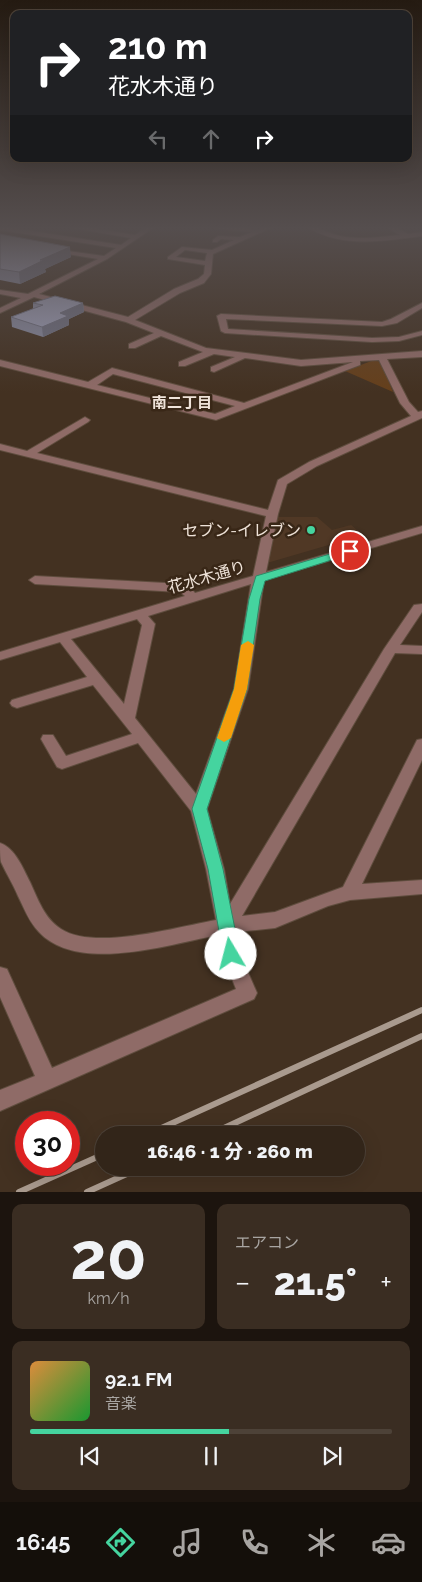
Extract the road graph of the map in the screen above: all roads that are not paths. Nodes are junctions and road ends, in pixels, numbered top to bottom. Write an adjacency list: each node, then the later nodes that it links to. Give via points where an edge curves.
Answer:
1 (60, 282): 4 (street)
2 (199, 282): 9 (street, via 177,291)
3 (0, 292): 4 (street)
4 (33, 296): 6 (street); 9 (street)
5 (422, 305): 8 (street, via 382,324)
6 (0, 311)
7 (210, 312): 8 (street)
8 (221, 316): 11 (street, via 225,331 372,340 399,339)
9 (129, 320): 10 (street)
10 (163, 332): 12 (street); 13 (street, via 192,346)
11 (422, 333)
12 (132, 346)
13 (213, 351): 15 (street); 20 (street)
14 (422, 354): 16 (street)
15 (245, 356): 19 (street); 21 (street)
16 (382, 357): 17 (street); 25 (street, via 405,403)
17 (369, 359): 19 (street); 24 (street)
18 (0, 363): 23 (street)
19 (301, 363): 22 (street)
20 (182, 364)
21 (214, 369)
22 (279, 371)
23 (89, 386): 24 (street, via 216,417); 24 (street, via 112,371 172,384 182,390)
24 (244, 406)
25 (420, 415): 29 (street, via 290,476 282,482)
26 (85, 420): 28 (street)
27 (0, 447): 28 (street)
28 (29, 454): 29 (street)
29 (272, 514): 31 (street)
30 (422, 529): 31 (street, 花水木通り)
31 (260, 578): 33 (street, 花水木通り); 46 (street, via 241,689)
32 (35, 580): 33 (street, via 184,588)
33 (193, 598): 35 (street, 花水木通り)
34 (422, 608): 37 (street, via 418,608)
35 (139, 614): 36 (street, 花水木通り); 42 (street, via 148,624)
36 (64, 637): 39 (street, 花水木通り); 40 (street)
37 (391, 649): 38 (street); 50 (street)
38 (422, 650)
39 (0, 656)
40 (97, 678): 41 (street); 42 (street)
41 (17, 703)
42 (128, 718): 43 (street)
43 (142, 736): 44 (street, via 62,763); 46 (street)
44 (48, 739)
45 (422, 744): 49 (street)
46 (199, 809): 50 (street)
47 (2, 855): 50 (street, via 21,878 45,928 57,937 86,945 127,945)
48 (422, 887): 49 (street)
49 (348, 893): 50 (street, via 272,920)
50 (227, 926): 52 (street, via 231,954 247,993)
51 (0, 974): 52 (street)
52 (47, 1080): 53 (street)
53 (0, 1101)

